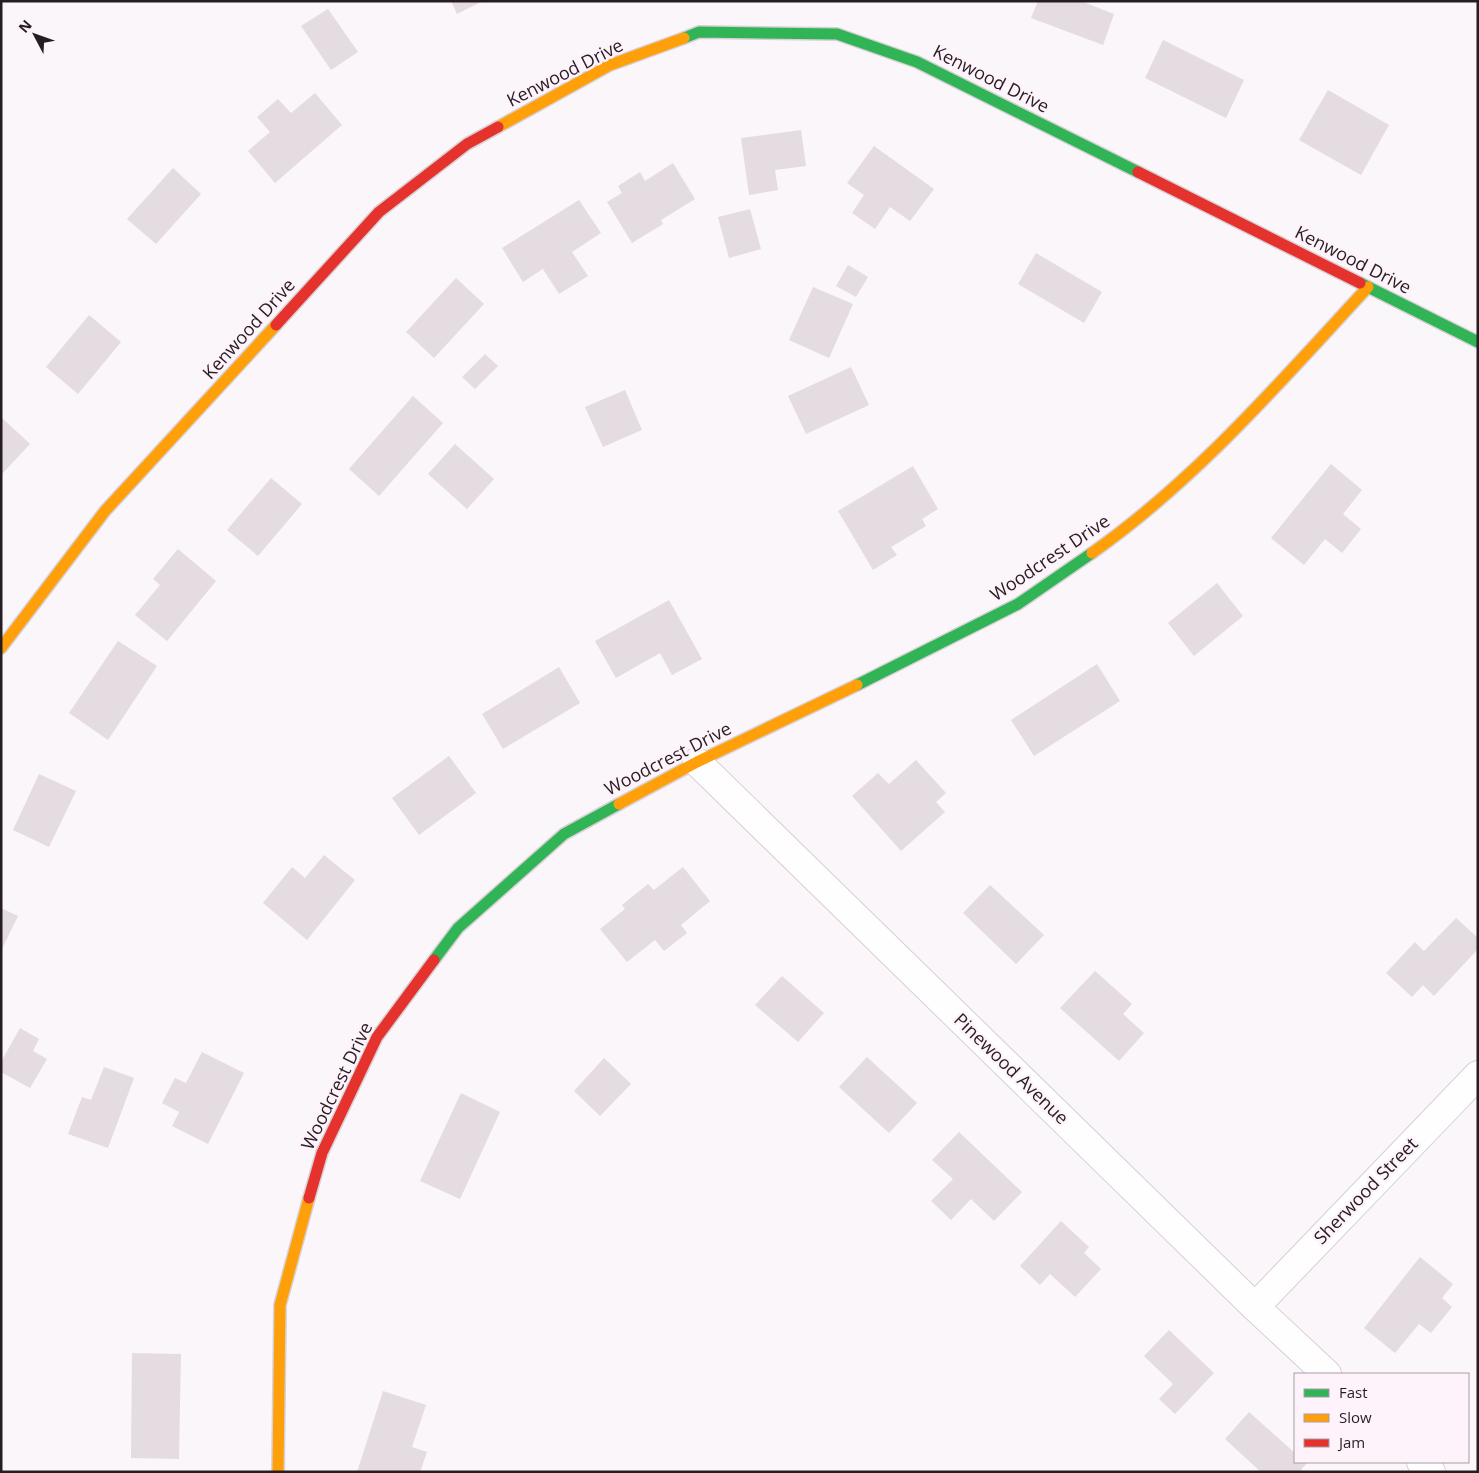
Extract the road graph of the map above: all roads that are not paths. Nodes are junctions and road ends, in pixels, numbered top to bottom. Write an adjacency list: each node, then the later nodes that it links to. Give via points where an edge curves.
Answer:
1 (1368, 287): 2 (street, Kenwood Drive); 3 (street, Kenwood Drive, via 917,62 836,34 699,32 610,65 467,144 378,212 106,511); 4 (street, Woodcrest Drive, via 1219,447 1133,524 1018,604)
2 (1478, 342)
3 (1, 648)
4 (697, 762): 6 (street, Pinewood Avenue); 9 (street, Woodcrest Drive, via 564,834 458,928 377,1037 322,1153 280,1305)
5 (1478, 1075): 6 (street, Sherwood Street)
6 (1255, 1307): 7 (street, Pinewood Avenue)
7 (1326, 1373)
8 (1421, 1463): 10 (street)
9 (278, 1472)
10 (1431, 1472)

